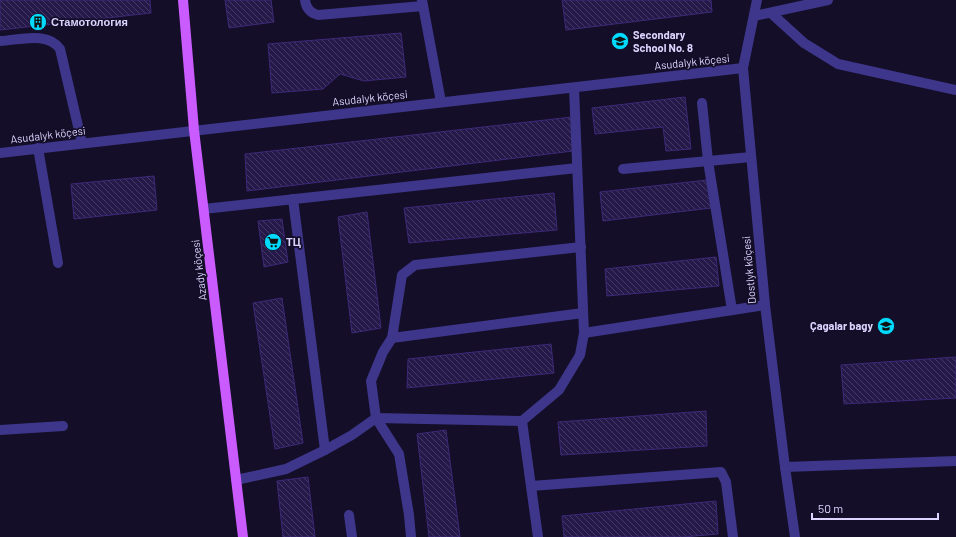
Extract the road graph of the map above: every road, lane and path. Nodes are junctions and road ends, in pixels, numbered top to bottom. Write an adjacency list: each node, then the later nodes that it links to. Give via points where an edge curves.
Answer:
1 (183, 0): 14 (main road, Azady köçesi)
2 (305, 0): 5 (street, via 311,13 318,15)
3 (757, 0): 7 (street, Dostlyk köçesi)
4 (828, 0): 6 (street)
5 (423, 3): 12 (street)
6 (771, 12): 7 (street); 11 (street, via 804,43 838,64)
7 (754, 16): 9 (street, Dostlyk köçesi)
8 (0, 41): 15 (street, via 44,38 56,43 60,49)
9 (743, 68): 10 (street, Asudalyk köçesi); 18 (street, Dostlyk köçesi)
10 (574, 88): 12 (street, Asudalyk köçesi); 20 (street)
11 (956, 90)
12 (441, 102): 14 (street, Asudalyk köçesi)
13 (702, 102): 19 (street)
14 (194, 130): 15 (street, Asudalyk köçesi); 23 (main road, Azady köçesi)
15 (82, 143): 16 (street, Asudalyk köçesi)
16 (38, 148): 17 (street, Asudalyk köçesi); 25 (street)
17 (0, 153)
18 (751, 156): 19 (street); 26 (street, Dostlyk köçesi)
19 (708, 161): 21 (street); 27 (street)
20 (577, 168): 22 (street); 24 (street)
21 (623, 169)
22 (293, 199): 23 (street); 35 (street)
23 (204, 209): 38 (main road, Azady köçesi)
24 (581, 247): 28 (street); 30 (street, via 415,265 402,274)
25 (58, 264)
26 (765, 305): 27 (street); 37 (street, Dostlyk köçesi)
27 (732, 310): 29 (street)
28 (583, 313): 29 (street); 30 (street)
29 (584, 333): 32 (street, via 580,354 559,390)
30 (392, 338): 31 (street, via 383,352 372,381)
31 (376, 418): 32 (street); 35 (street); 43 (street, via 399,454)
32 (522, 421): 39 (street)
33 (63, 426): 34 (street)
34 (0, 430)
35 (325, 450): 38 (street, via 286,469)
36 (956, 461): 37 (street)
37 (784, 467): 46 (street, Dostlyk köçesi)
38 (236, 480): 41 (main road, Azady köçesi)
39 (531, 486): 44 (street); 45 (street, via 720,472 726,482)
40 (349, 515): 42 (street)
41 (243, 537)
42 (352, 537)
43 (411, 537)
44 (538, 537)
45 (732, 537)
46 (796, 537)

